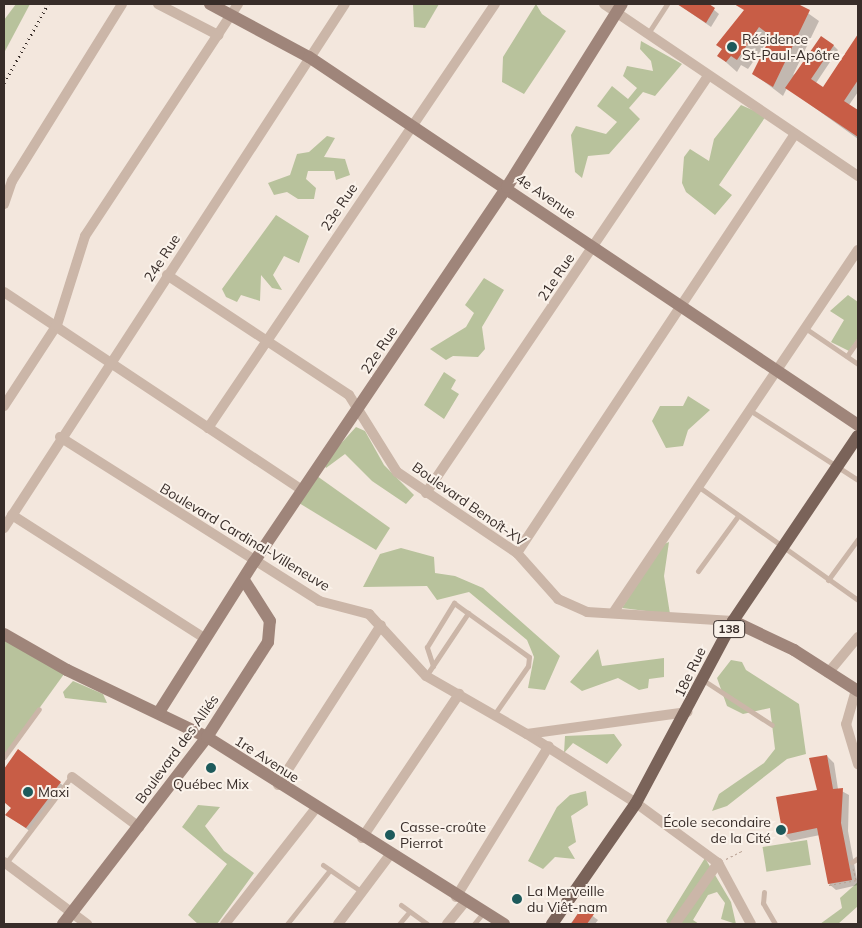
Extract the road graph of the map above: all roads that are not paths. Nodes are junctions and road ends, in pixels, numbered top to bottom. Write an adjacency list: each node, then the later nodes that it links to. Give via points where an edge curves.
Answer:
1 (122, 4): 18 (street, via 12,181)
2 (158, 4): 10 (street)
3 (210, 4): 9 (street, 4e Avenue)
4 (345, 4): 12 (street, 24e Rue)
5 (495, 4): 14 (street, 23e Rue)
6 (604, 4): 8 (street)
7 (667, 4): 11 (lane)
8 (620, 8): 11 (street); 17 (street, 22e Rue)
9 (234, 9): 10 (street); 12 (street, 4e Avenue)
10 (218, 35): 24 (street, via 85,236)
11 (647, 35): 13 (street)
12 (310, 57): 14 (street, 4e Avenue); 21 (street, 24e Rue)
13 (708, 76): 15 (street); 19 (street, 21e Rue)
14 (410, 126): 17 (street, 4e Avenue); 27 (street, 23e Rue)
15 (795, 134): 16 (street); 23 (street)
16 (858, 176)
17 (507, 187): 19 (street, 4e Avenue); 33 (street, 22e Rue)
18 (4, 204)
19 (594, 245): 23 (street, 4e Avenue); 43 (street, 21e Rue)
20 (858, 250): 25 (street)
21 (167, 275): 27 (street, Boulevard Benoît-XV); 29 (street, 24e Rue)
22 (4, 292): 24 (street)
23 (681, 304): 31 (street, 4e Avenue); 49 (street)
24 (57, 325): 29 (street); 32 (street)
25 (805, 328): 28 (lane); 31 (street)
26 (858, 340): 28 (lane)
27 (266, 341): 33 (street, Boulevard Benoît-XV, via 349,395); 36 (street, 23e Rue)
28 (847, 356): 30 (lane)
29 (111, 360): 36 (street); 38 (street, 24e Rue)
30 (858, 364)
31 (778, 370): 34 (street); 35 (street, 4e Avenue)
32 (4, 406)
33 (358, 410): 42 (street, 22e Rue); 43 (street, Boulevard Benoît-XV, via 398,472)
34 (751, 411): 39 (lane); 41 (street)
35 (858, 425)
36 (208, 428): 42 (street)
37 (858, 436): 39 (main road, 18e Rue / 138)
38 (60, 437): 44 (street, 24e Rue); 50 (street, Boulevard Cardinal-Villeneuve)
39 (839, 466): 40 (lane); 48 (main road, 18e Rue / 138)
40 (858, 480)
41 (699, 487): 45 (lane); 56 (street)
42 (303, 491): 50 (street, 22e Rue)
43 (426, 493): 49 (street, Boulevard Benoît-XV)
44 (12, 515): 46 (street, 24e Rue); 61 (street)
45 (738, 516): 48 (lane); 51 (lane)
46 (4, 528)
47 (858, 539): 53 (lane)
48 (782, 548): 53 (lane); 57 (main road, 18e Rue / 138)
49 (516, 554): 56 (street, Boulevard Benoît-XV, via 558,599 587,612)
50 (254, 562): 52 (street, 22e Rue); 58 (street, Boulevard Cardinal-Villeneuve, via 319,601 369,614)
51 (698, 571)
52 (244, 580): 61 (street, 22e Rue); 74 (street, Boulevard des Alliés, via 270,621 268,642)
53 (828, 580): 54 (lane)
54 (858, 600)
55 (468, 613): 62 (lane); 62 (lane, via 454,604 427,647); 71 (lane, via 529,657 528,666)
56 (613, 613): 57 (street, Boulevard Benoît-XV)
57 (733, 621): 63 (street, Boulevard Benoît-XV, via 794,650); 65 (main road, 18e Rue / 138)
58 (381, 625): 64 (street, Boulevard Cardinal-Villeneuve); 79 (street)
59 (4, 634): 69 (street, 1re Avenue, via 67,670)
60 (858, 637): 63 (street)
61 (204, 638): 69 (street, 22e Rue)
62 (433, 666): 64 (lane)
63 (828, 673): 66 (street, Boulevard Benoît-XV)
64 (426, 676): 67 (street, Boulevard Cardinal-Villeneuve)
65 (703, 680): 70 (main road, 18e Rue / 138); 72 (lane)
66 (857, 690): 77 (street, via 846,724)
67 (459, 694): 71 (street, Boulevard Cardinal-Villeneuve); 83 (street)
68 (39, 709): 76 (lane)
69 (159, 712): 74 (street, 1re Avenue)
70 (687, 712): 73 (street); 80 (main road, 18e Rue / 138)
71 (494, 715): 73 (street, Boulevard Cardinal-Villeneuve)
72 (772, 725)
73 (527, 734): 75 (street, Boulevard Cardinal-Villeneuve)
74 (207, 737): 79 (street, 1re Avenue); 82 (street, Boulevard des Alliés)
75 (549, 746): 80 (street, Boulevard Cardinal-Villeneuve); 93 (street)
76 (4, 757)
77 (858, 764)
78 (72, 776): 82 (street); 87 (lane)
79 (278, 785): 81 (street, 1re Avenue)
80 (636, 803): 88 (street); 108 (main road, 18e Rue / 138)
81 (316, 808): 83 (street, 1re Avenue); 100 (street)
82 (139, 828): 95 (street, Boulevard des Alliés)
83 (362, 838): 84 (street, 1re Avenue)
84 (390, 856): 91 (street); 93 (street, 1re Avenue)
85 (858, 858): 86 (lane)
86 (852, 862)
87 (5, 863): 95 (street)
88 (718, 863): 109 (street); 110 (street)
89 (324, 865): 90 (lane)
90 (330, 870): 91 (lane); 101 (lane)
91 (362, 892): 102 (street)
92 (764, 892): 111 (lane, via 763,903)
93 (460, 900): 97 (street, 1re Avenue); 105 (street)
94 (400, 905): 96 (lane)
95 (72, 912): 98 (street, Boulevard des Alliés); 99 (street)
96 (409, 912): 103 (lane); 104 (lane)
97 (483, 913): 106 (lane); 107 (street, 1re Avenue)
98 (63, 924)
99 (87, 924)
100 (225, 924)
101 (287, 924)
102 (338, 924)
103 (399, 924)
104 (427, 924)
105 (448, 924)
106 (474, 924)
107 (504, 924)
108 (552, 924)
109 (675, 924)
110 (751, 924)
111 (775, 924)

